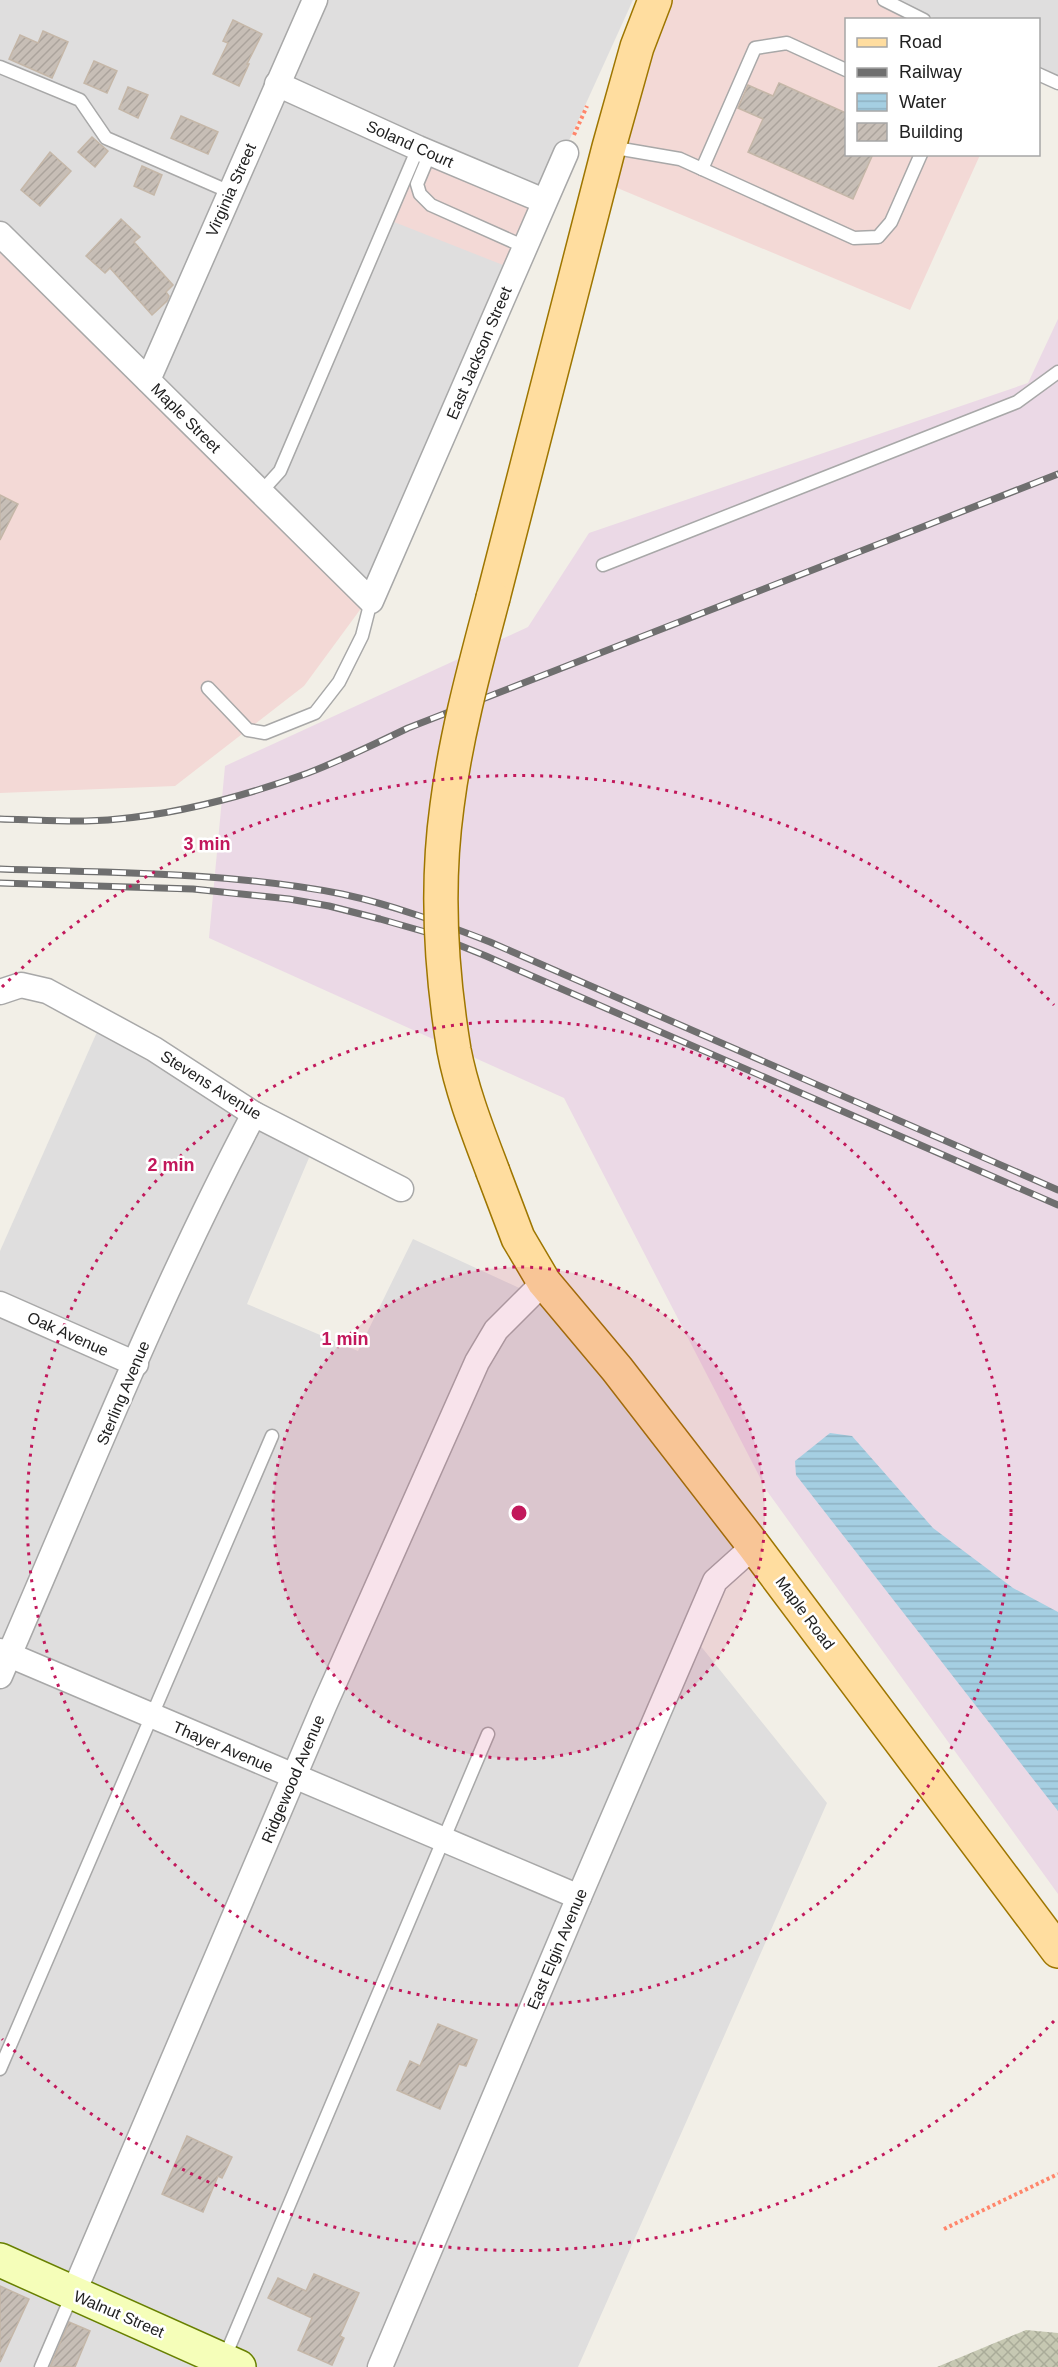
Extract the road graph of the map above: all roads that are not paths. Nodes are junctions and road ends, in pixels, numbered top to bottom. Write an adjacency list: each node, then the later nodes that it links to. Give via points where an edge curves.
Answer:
1 (315, 0): 9 (street, Virginia Street)
2 (654, 0): 10 (main road)
3 (884, 0): 4 (lane)
4 (920, 18)
5 (0, 67): 15 (lane, via 80,100 106,138)
6 (845, 70): 14 (lane, via 787,44 755,48)
7 (1040, 75): 8 (lane)
8 (1058, 83)
9 (277, 84): 11 (street, Soland Court); 15 (street, Virginia Street)
10 (613, 132): 14 (lane); 28 (main road, Maple Road, bridge, via 462,718 447,807 441,889 445,976 455,1052 474,1123 518,1238)
11 (424, 151): 16 (street, Soland Court); 18 (lane, via 417,184 420,194 431,205); 21 (lane, via 280,471)
12 (566, 153): 16 (street, East Jackson Street)
13 (920, 156): 14 (lane, via 891,222 878,237 854,238)
14 (702, 169)
15 (230, 192): 20 (street, Virginia Street)
16 (544, 201): 18 (street, East Jackson Street)
17 (0, 234): 20 (street, Maple Street)
18 (525, 247): 23 (street, East Jackson Street)
19 (1058, 372): 22 (lane, via 1017,402)
20 (148, 380): 21 (street, Maple Street)
21 (261, 492): 23 (street, Maple Street)
22 (603, 565)
23 (371, 602): 24 (lane, via 362,636 339,682 315,713 265,733 248,730)
24 (208, 688)
25 (10, 989): 26 (street, Stevens Avenue, via 46,991 154,1049)
26 (254, 1113): 27 (street, Stevens Avenue); 30 (street, Sterling Avenue, via 216,1185)
27 (401, 1189)
28 (544, 1282): 32 (main road, Maple Road); 36 (street, Ridgewood Avenue, via 496,1330 477,1362)
29 (0, 1304): 30 (street, Oak Avenue)
30 (136, 1364): 33 (street, Sterling Avenue)
31 (272, 1436): 34 (lane)
32 (754, 1546): 38 (street, East Elgin Avenue, via 716,1581); 39 (main road, Maple Road)
33 (3, 1661): 34 (street, Thayer Avenue)
34 (151, 1716): 36 (street, Thayer Avenue); 40 (lane)
35 (488, 1734): 37 (lane)
36 (294, 1777): 37 (street, Thayer Avenue); 42 (street, Ridgewood Avenue)
37 (443, 1840): 38 (street, Thayer Avenue); 43 (lane)
38 (579, 1897): 45 (street, East Elgin Avenue)
39 (1058, 1951)
40 (0, 2069)
41 (0, 2260): 42 (street, Walnut Street)
42 (72, 2294): 43 (street, Walnut Street); 44 (lane)
43 (231, 2363)
44 (41, 2367)
45 (380, 2367)

